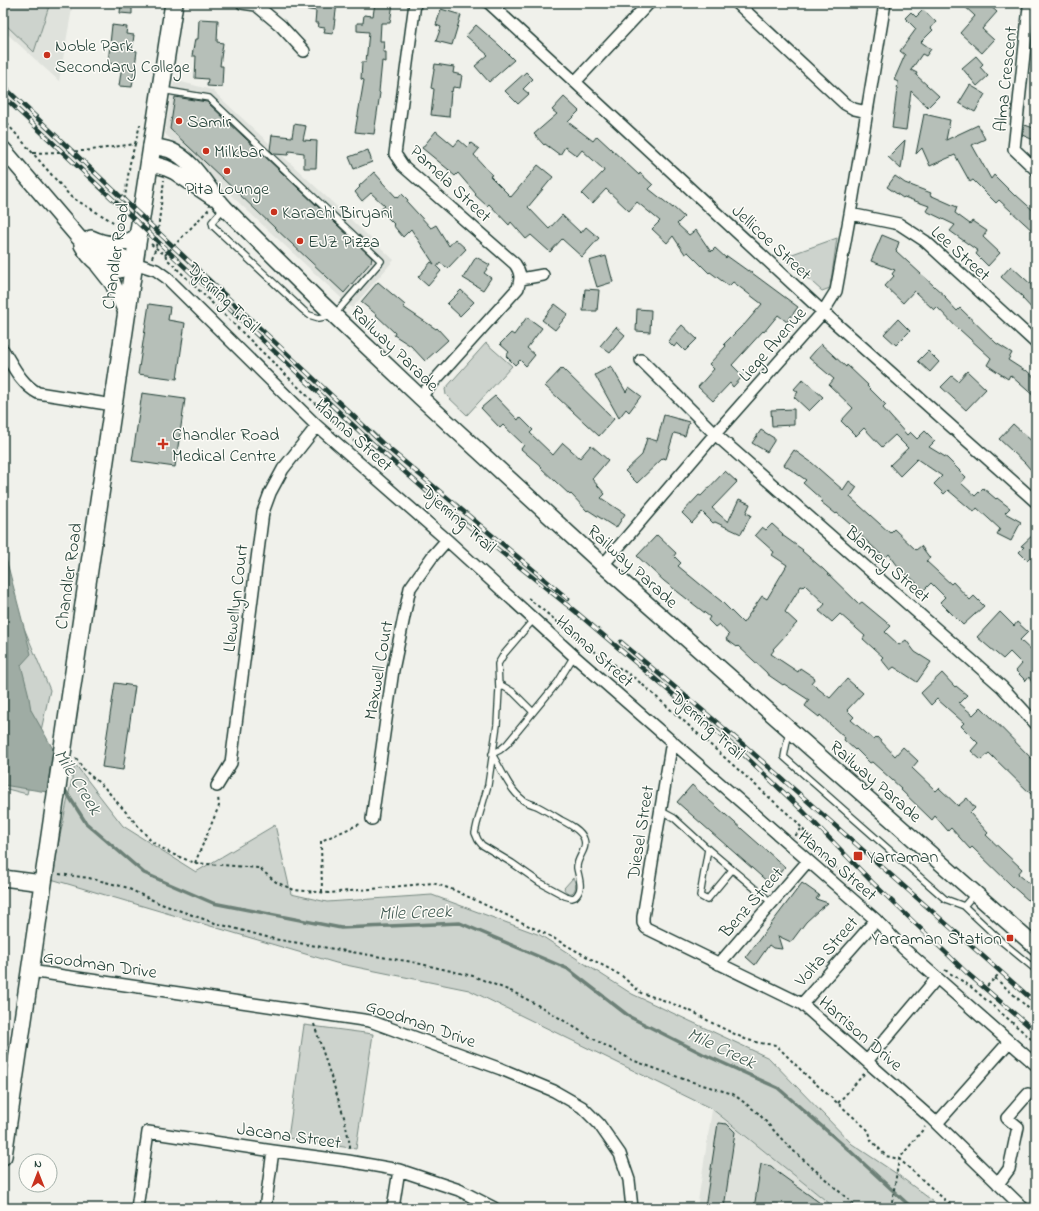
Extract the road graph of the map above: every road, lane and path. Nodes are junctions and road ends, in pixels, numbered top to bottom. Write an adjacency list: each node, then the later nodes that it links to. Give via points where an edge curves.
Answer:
1 (174, 3): 11 (main road, Chandler Road)
2 (242, 3): 9 (street, via 256,5 281,26)
3 (415, 3): 32 (street, Pamela Street, via 395,154 403,166 515,264 520,271)
4 (488, 3): 10 (street, Jellicoe Street)
5 (649, 3): 10 (street)
6 (737, 3): 12 (street, via 844,104)
7 (885, 3): 12 (street, Liege Avenue)
8 (1030, 7): 19 (street, Alma Crescent, via 1014,149)
9 (304, 51)
10 (575, 82): 33 (street, Jellicoe Street)
11 (160, 90): 15 (main road, Chandler Road); 35 (lane, via 209,98 382,261)
12 (867, 112): 22 (street, Liege Avenue)
13 (3, 119): 17 (path, Djerring Trail)
14 (145, 126): 15 (path, via 140,125)
15 (143, 145): 17 (path); 18 (main road, Chandler Road); 21 (main road, Railway Parade, via 168,149 182,158 202,178); 23 (path, via 130,163)
16 (3, 149): 24 (main road)
17 (33, 153): 23 (path, Djerring Trail, via 70,197)
18 (149, 163): 21 (main road, Railway Parade, via 175,172); 25 (main road, Chandler Road)
19 (1036, 170)
20 (164, 180): 26 (path)
21 (221, 204): 27 (path); 35 (main road, Railway Parade); 35 (lane, via 212,222 213,226 309,315 319,318)
22 (850, 214): 33 (street, Liege Avenue, via 836,291); 36 (street, Lee Street, via 900,224 925,241)
23 (121, 227): 25 (path, Djerring Trail)
24 (73, 231): 25 (main road, via 105,244 120,243); 28 (main road); 30 (main road, via 100,251)
25 (138, 236): 26 (path, Djerring Trail); 30 (main road, Chandler Road)
26 (156, 247): 27 (path, Djerring Trail); 29 (path)
27 (165, 255): 43 (path, Djerring Trail)
28 (92, 258): 30 (main road, via 102,267 114,270 121,270); 34 (main road, via 113,284)
29 (152, 258)
30 (134, 263): 34 (main road, Chandler Road); 41 (street, Hanna Street, via 150,267 167,278)
31 (543, 276): 32 (street)
32 (521, 279): 39 (street, via 518,288)
33 (822, 312): 42 (street, Liege Avenue); 44 (street, Jellicoe Street)
34 (127, 314): 40 (main road, Chandler Road)
35 (334, 315): 39 (main road, Railway Parade)
36 (1036, 343)
37 (3, 350): 40 (street, via 30,389 38,393)
38 (641, 360): 42 (street, Blamey Street)
39 (420, 398): 46 (main road, Railway Parade)
40 (113, 405): 56 (main road, Chandler Road)
41 (317, 426): 45 (street, Hanna Street); 57 (street, Llewellyn Court, via 283,470 263,512 231,762)
42 (715, 434): 46 (street, Liege Avenue); 52 (street, Blamey Street, via 1002,687)
43 (366, 453)
44 (1036, 502)
45 (447, 540): 48 (street, Hanna Street); 59 (street, Maxwell Court, via 410,588 393,670)
46 (603, 565): 53 (main road, Railway Parade)
47 (528, 597): 66 (path, Djerring Trail, via 591,649 636,679 676,714 798,822 825,857)
48 (534, 619): 49 (street, Hanna Street); 50 (lane, via 498,662)
49 (574, 656): 51 (lane, via 558,682); 54 (street, Hanna Street)
50 (499, 684): 51 (lane, via 514,692); 55 (lane)
51 (533, 712): 55 (lane, via 507,744)
52 (1036, 724)
53 (789, 730): 68 (main road, Railway Parade); 70 (lane, via 784,757 945,899)
54 (672, 741): 58 (street, Diesel Street); 61 (street, Hanna Street)
55 (492, 754): 55 (lane, via 522,799 563,821 582,835 585,841 577,866 580,886 575,898 546,887 486,848 478,840 475,832 488,785)
56 (69, 758): 62 (path, via 104,787 152,842 172,854); 65 (main road, Chandler Road, via 55,798)
57 (217, 786): 62 (path, via 219,806)
58 (661, 811): 60 (lane, via 674,818); 72 (street, Diesel Street, via 643,917)
59 (372, 819): 67 (path, via 321,841)
60 (708, 849): 63 (lane); 63 (lane, via 700,896 707,900)
61 (808, 861): 69 (street, Benz Street); 71 (street, Hanna Street)
62 (195, 863): 67 (path, via 259,868 276,882 294,890)
63 (732, 870): 69 (lane)
64 (3, 878): 65 (main road)
65 (43, 878): 76 (main road, Chandler Road); 102 (path, via 89,878 125,887 161,904 215,923 274,939 412,962 473,976 513,992 632,1060 733,1094 758,1113 788,1146)
66 (854, 884)
67 (322, 892): 89 (path, via 433,883 454,890 574,949 622,976 641,993 695,1013 745,1040 776,1045)
68 (975, 893): 70 (lane); 73 (main road, Railway Parade)
69 (772, 903): 74 (street, Benz Street)
70 (964, 906): 75 (lane)
71 (876, 920): 77 (street, Hanna Street, via 902,948); 81 (street, Volta Street)
72 (646, 928): 74 (street, Harrison Drive)
73 (1036, 947)
74 (719, 964): 81 (street, Harrison Drive)
75 (1036, 970)
76 (30, 971): 82 (street, Goodman Drive); 92 (main road, Chandler Road)
77 (939, 974): 84 (street, Hanna Street); 85 (path, via 947,970 970,986); 86 (street)
78 (999, 974): 79 (path)
79 (995, 978): 80 (path); 83 (path)
80 (987, 986)
81 (802, 1004): 86 (street, Harrison Drive)
82 (310, 1011): 94 (path, via 344,1117 350,1145); 101 (street, Goodman Drive, via 370,1021 501,1069 554,1091 582,1107 599,1124 620,1154 629,1180)
83 (1036, 1015)
84 (1009, 1042): 87 (street, Hanna Street); 90 (street)
85 (1036, 1043)
86 (869, 1063): 89 (path); 90 (street, Harrison Drive)
87 (1036, 1065)
88 (1028, 1094): 96 (street, via 1007,1118 1018,1127 1009,1168)
89 (838, 1103): 93 (path, via 869,1131 871,1140 886,1156)
90 (934, 1121): 93 (path); 96 (street, Harrison Drive)
91 (273, 1151): 94 (street, Jacana Street); 97 (street, Jacana Street, via 148,1132); 98 (street)
92 (3, 1156)
93 (899, 1158): 103 (path); 104 (path)
94 (348, 1160): 95 (street, Jacana Street)
95 (400, 1170): 99 (street); 100 (street, Jacana Street, via 459,1190)
96 (998, 1184): 105 (street, Harrison Drive)
97 (137, 1208)
98 (265, 1208)
99 (393, 1208)
100 (494, 1208)
101 (632, 1208)
102 (858, 1208)
103 (891, 1208)
104 (954, 1208)
105 (1023, 1208)

